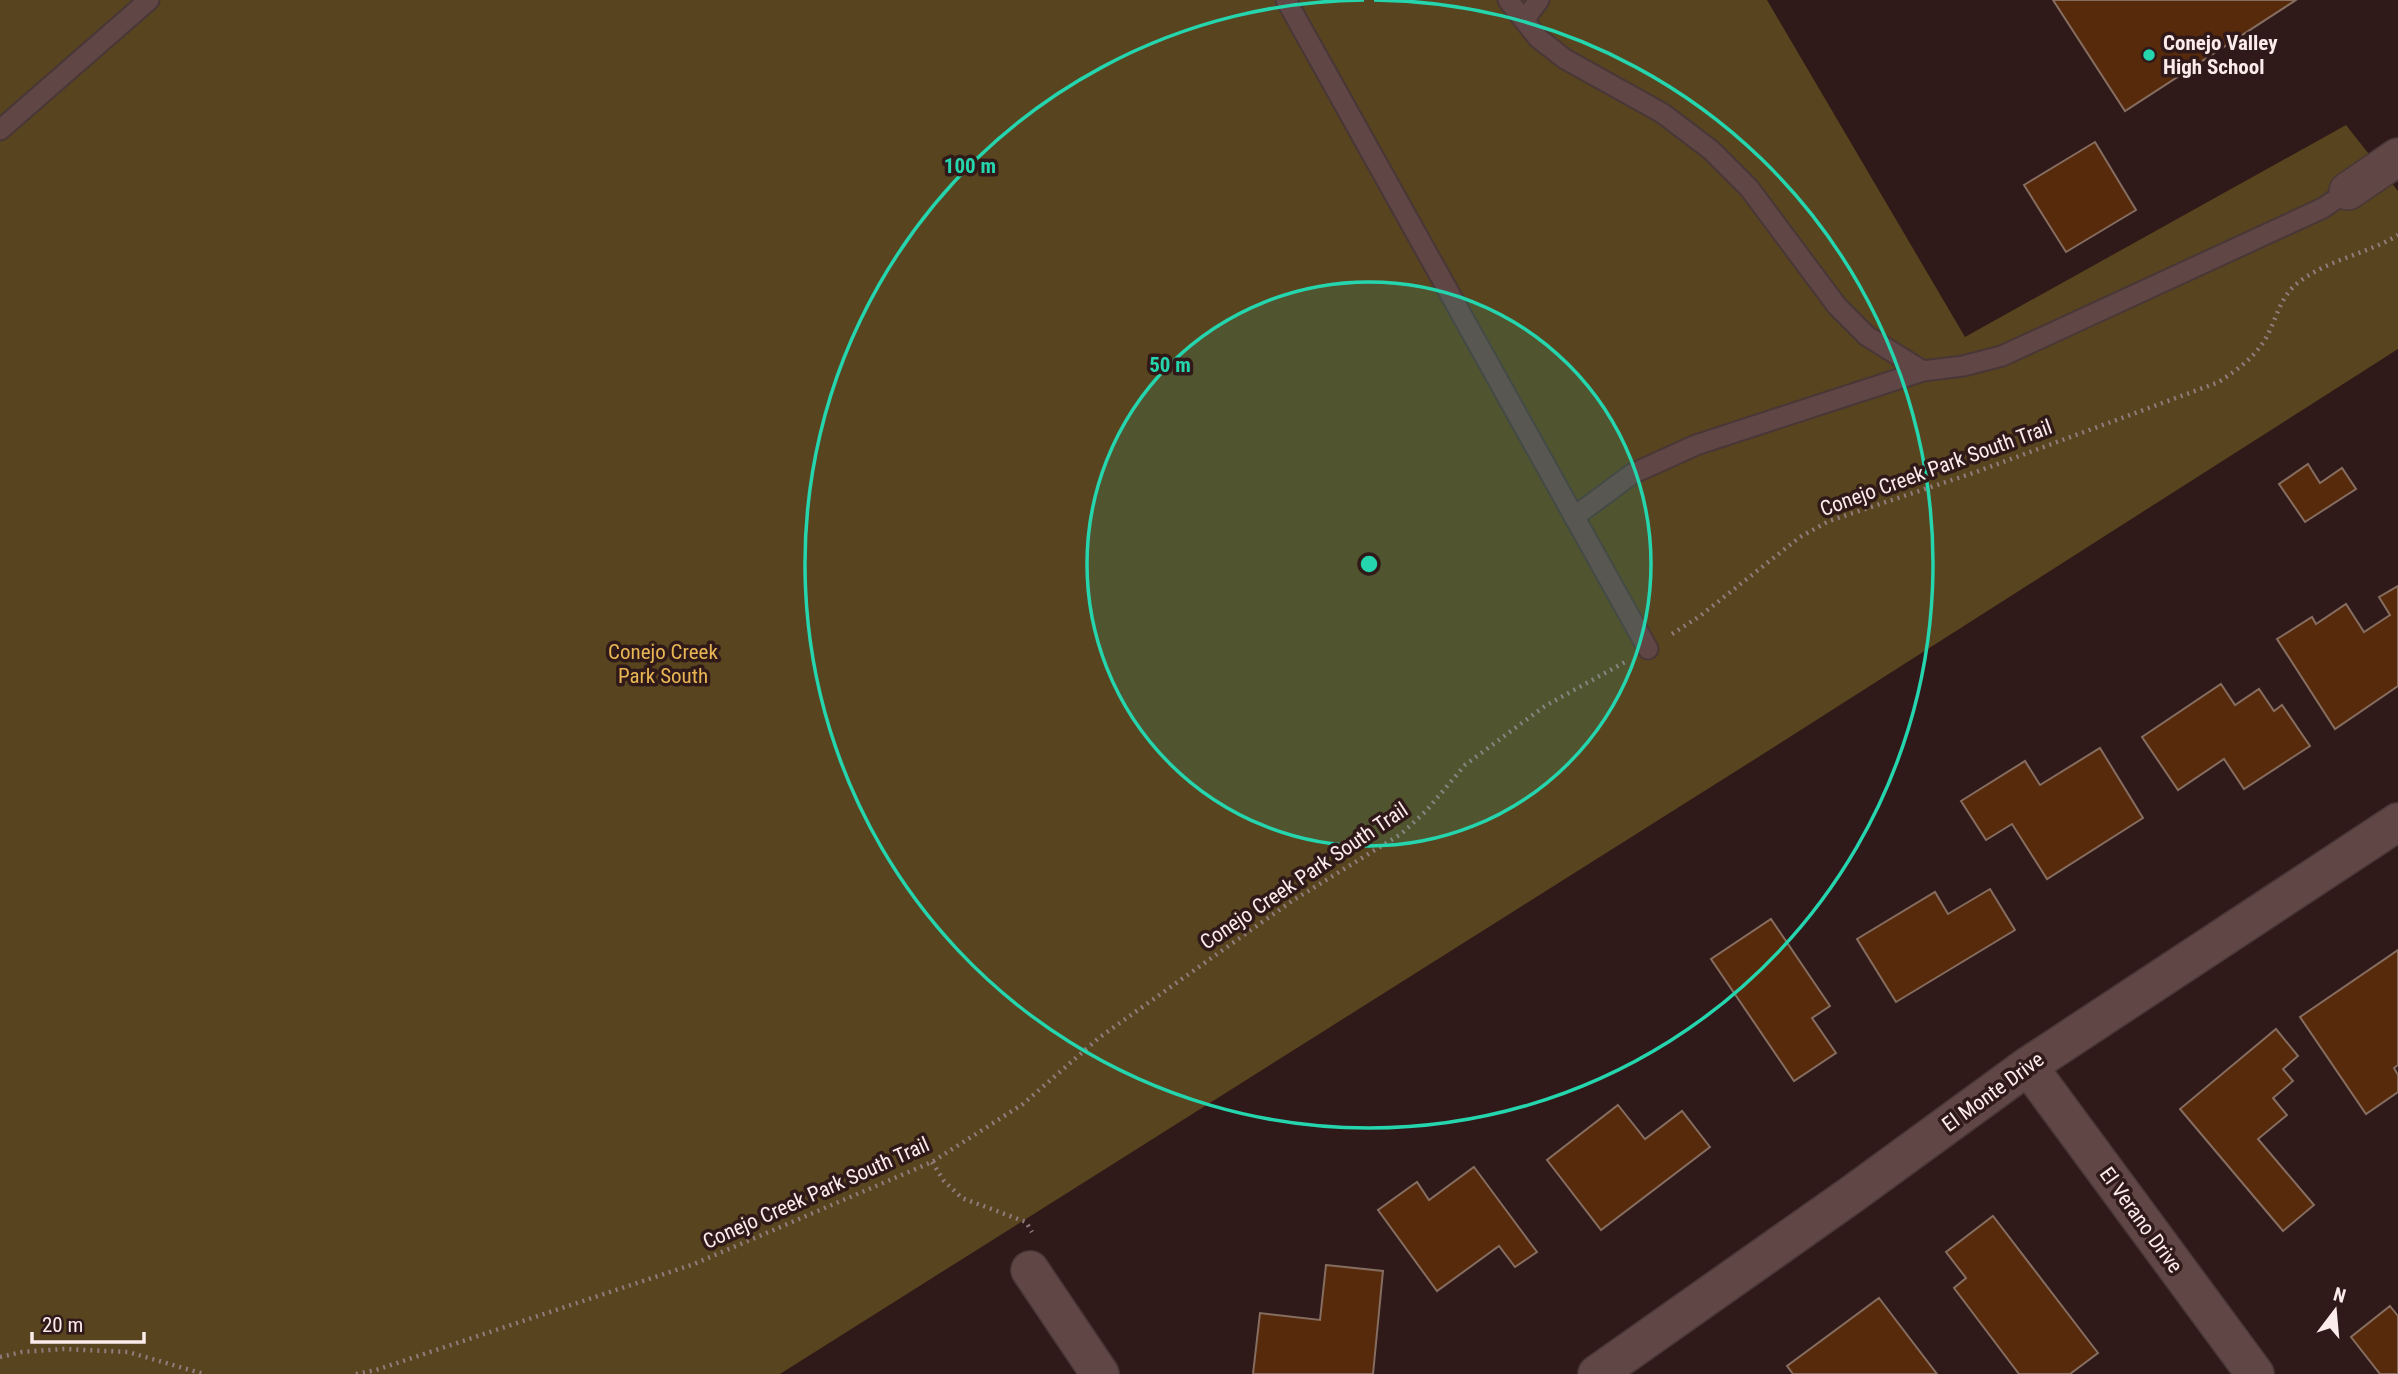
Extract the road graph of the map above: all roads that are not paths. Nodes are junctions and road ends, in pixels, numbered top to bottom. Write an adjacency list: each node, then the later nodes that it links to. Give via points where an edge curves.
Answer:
1 (149, 0): 6 (lane)
2 (1286, 0): 10 (lane)
3 (1508, 0): 5 (lane)
4 (1539, 0): 5 (lane)
5 (1524, 20): 9 (lane, via 1565,60 1662,113 1711,150 1749,188 1837,306 1867,335)
6 (0, 130)
7 (2398, 157): 8 (street)
8 (2348, 191): 9 (lane, via 2323,208 2002,356)
9 (1923, 371): 10 (lane, via 1696,444 1632,474)
10 (1574, 517): 11 (lane)
11 (1648, 649)
12 (2398, 822): 13 (street, El Monte Drive)
13 (2028, 1066): 16 (street, El Monte Drive); 17 (street, El Verano Drive)
14 (1030, 1270): 15 (street)
15 (1100, 1374)
16 (1597, 1374)
17 (2255, 1374)

